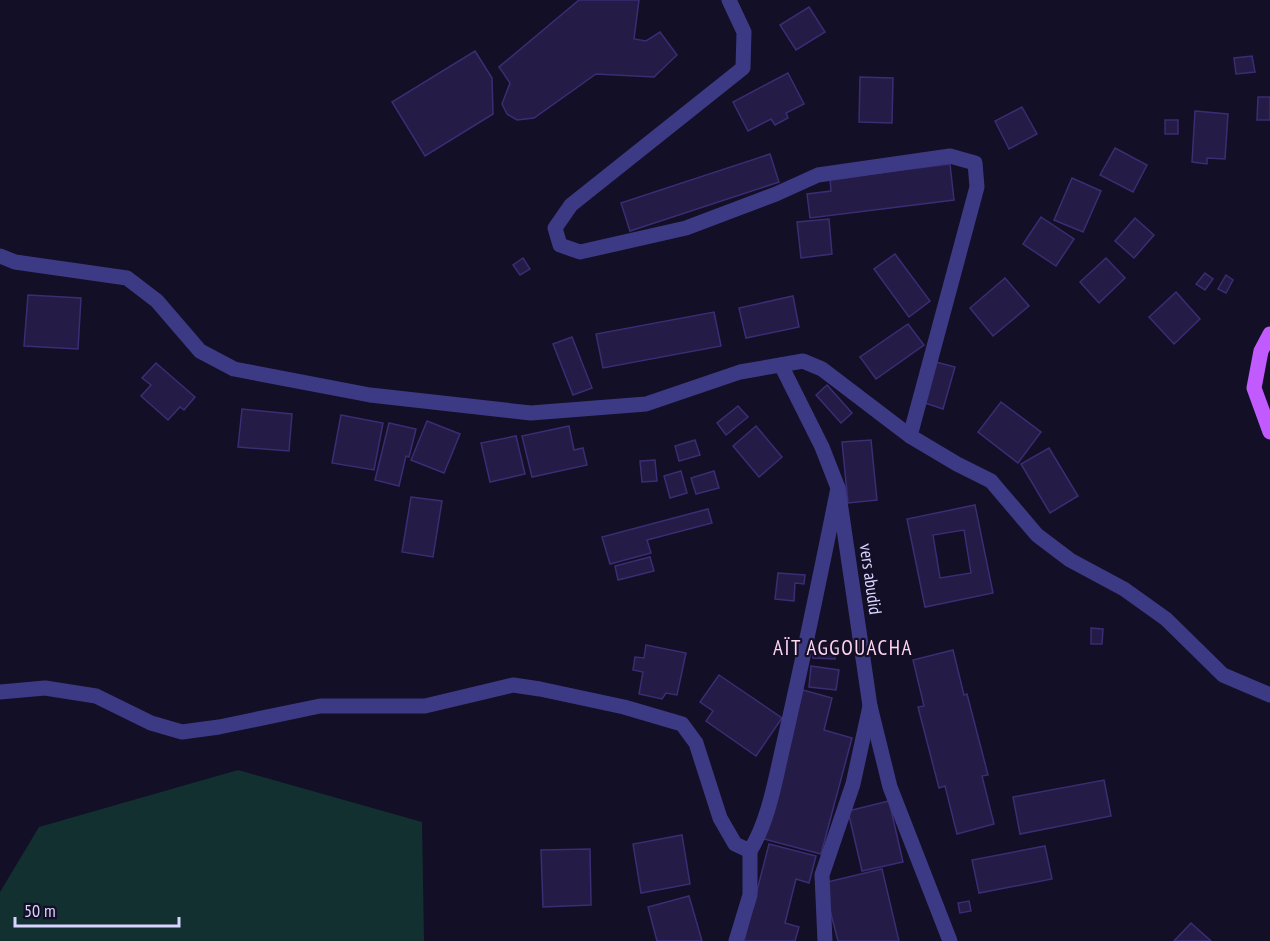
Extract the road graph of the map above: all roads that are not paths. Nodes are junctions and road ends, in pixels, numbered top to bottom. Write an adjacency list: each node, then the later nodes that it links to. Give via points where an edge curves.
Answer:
1 (729, 0): 6 (street, via 744,32 743,68 571,205 555,228 560,245 580,252 686,228 818,175 950,156 975,163 978,187)
2 (0, 256): 4 (street, via 15,262 128,278 157,301 200,351 234,369 370,395 531,413 646,404 740,372)
3 (1270, 334): 5 (main road, via 1261,351 1254,388)
4 (781, 365): 6 (street, via 802,361 822,369); 7 (street, vers abudid)
5 (1270, 432)
6 (910, 436): 9 (street, via 991,481 1037,535 1166,619 1222,675)
7 (838, 488): 10 (street, vers abudid); 11 (street, via 770,800)
8 (0, 692): 11 (street, via 45,688 96,696 151,723 182,732 320,706 424,706 513,685 540,689 682,724 696,743 720,818 735,844)
9 (1270, 695)
10 (870, 706): 13 (street, via 853,784 822,875); 14 (street, vers abudid, via 890,787)
11 (750, 850): 12 (street, via 750,895)
12 (736, 941)
13 (825, 941)
14 (950, 941)

